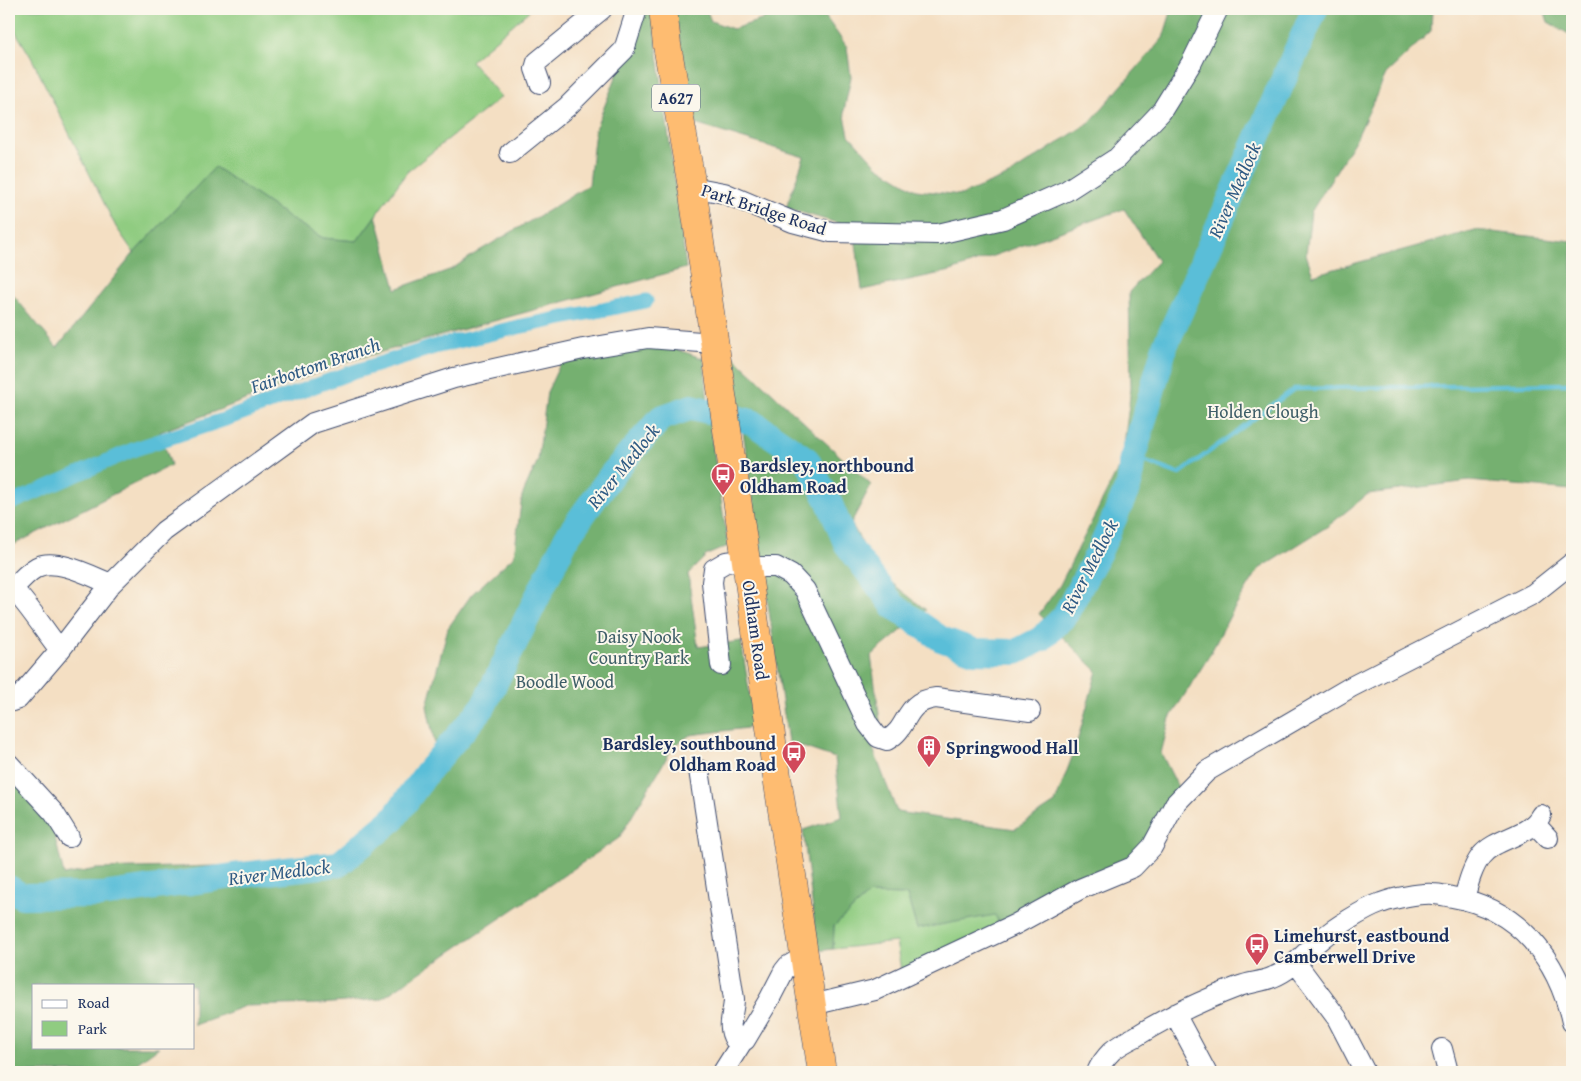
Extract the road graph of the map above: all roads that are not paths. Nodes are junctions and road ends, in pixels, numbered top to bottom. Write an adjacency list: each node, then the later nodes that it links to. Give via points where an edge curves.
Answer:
1 (602, 9): 5 (street, via 537,62 535,69)
2 (637, 9): 6 (street, via 624,50 567,107)
3 (663, 9): 7 (highway, A627)
4 (1218, 9): 7 (street, Park Bridge Road, via 1192,62 1161,112 1117,158 1066,191 1003,218 938,234 831,232 793,222 724,193)
5 (540, 83)
6 (510, 153)
7 (692, 187): 8 (highway, Oldham Road / A627)
8 (714, 341): 9 (highway, Oldham Road / A627); 11 (street, via 648,338 583,349 454,378 313,424 164,531)
9 (746, 563): 14 (street, via 726,562 714,569 712,582); 16 (street, via 776,568 791,575 805,590 868,724 878,737 887,740 894,736 912,709 925,699); 22 (highway, Oldham Road / A627)
10 (1572, 563): 24 (street, via 1533,594 1352,687 1207,772 1175,804 1152,847 1133,867 1080,889 1016,924 875,990)
11 (111, 584): 12 (street, via 56,564 38,567); 13 (street)
12 (11, 591): 13 (street, via 28,604)
13 (60, 650): 15 (street, via 18,699)
14 (721, 665)
15 (9, 702)
16 (1030, 712)
17 (9, 764): 20 (street, via 54,813)
18 (699, 770): 27 (street, via 734,998 730,1024 734,1038)
19 (1541, 826): 21 (street, via 1498,843 1482,855 1472,872)
20 (69, 837)
21 (1464, 899): 23 (street, via 1432,894 1381,903 1320,940); 26 (street, via 1482,904 1514,922 1532,940 1552,966)
22 (804, 957): 24 (highway, Oldham Road / A627); 27 (street, via 784,971)
23 (1296, 963): 25 (street, via 1275,977 1243,985); 33 (street, via 1337,1018)
24 (812, 1005): 30 (highway, Oldham Road / A627)
25 (1175, 1014): 31 (street, via 1113,1050); 32 (street)
26 (1572, 1022)
27 (742, 1042): 29 (street)
28 (1442, 1049): 34 (street)
29 (723, 1072)
30 (822, 1072)
31 (1097, 1072)
32 (1206, 1072)
33 (1365, 1072)
34 (1448, 1072)

